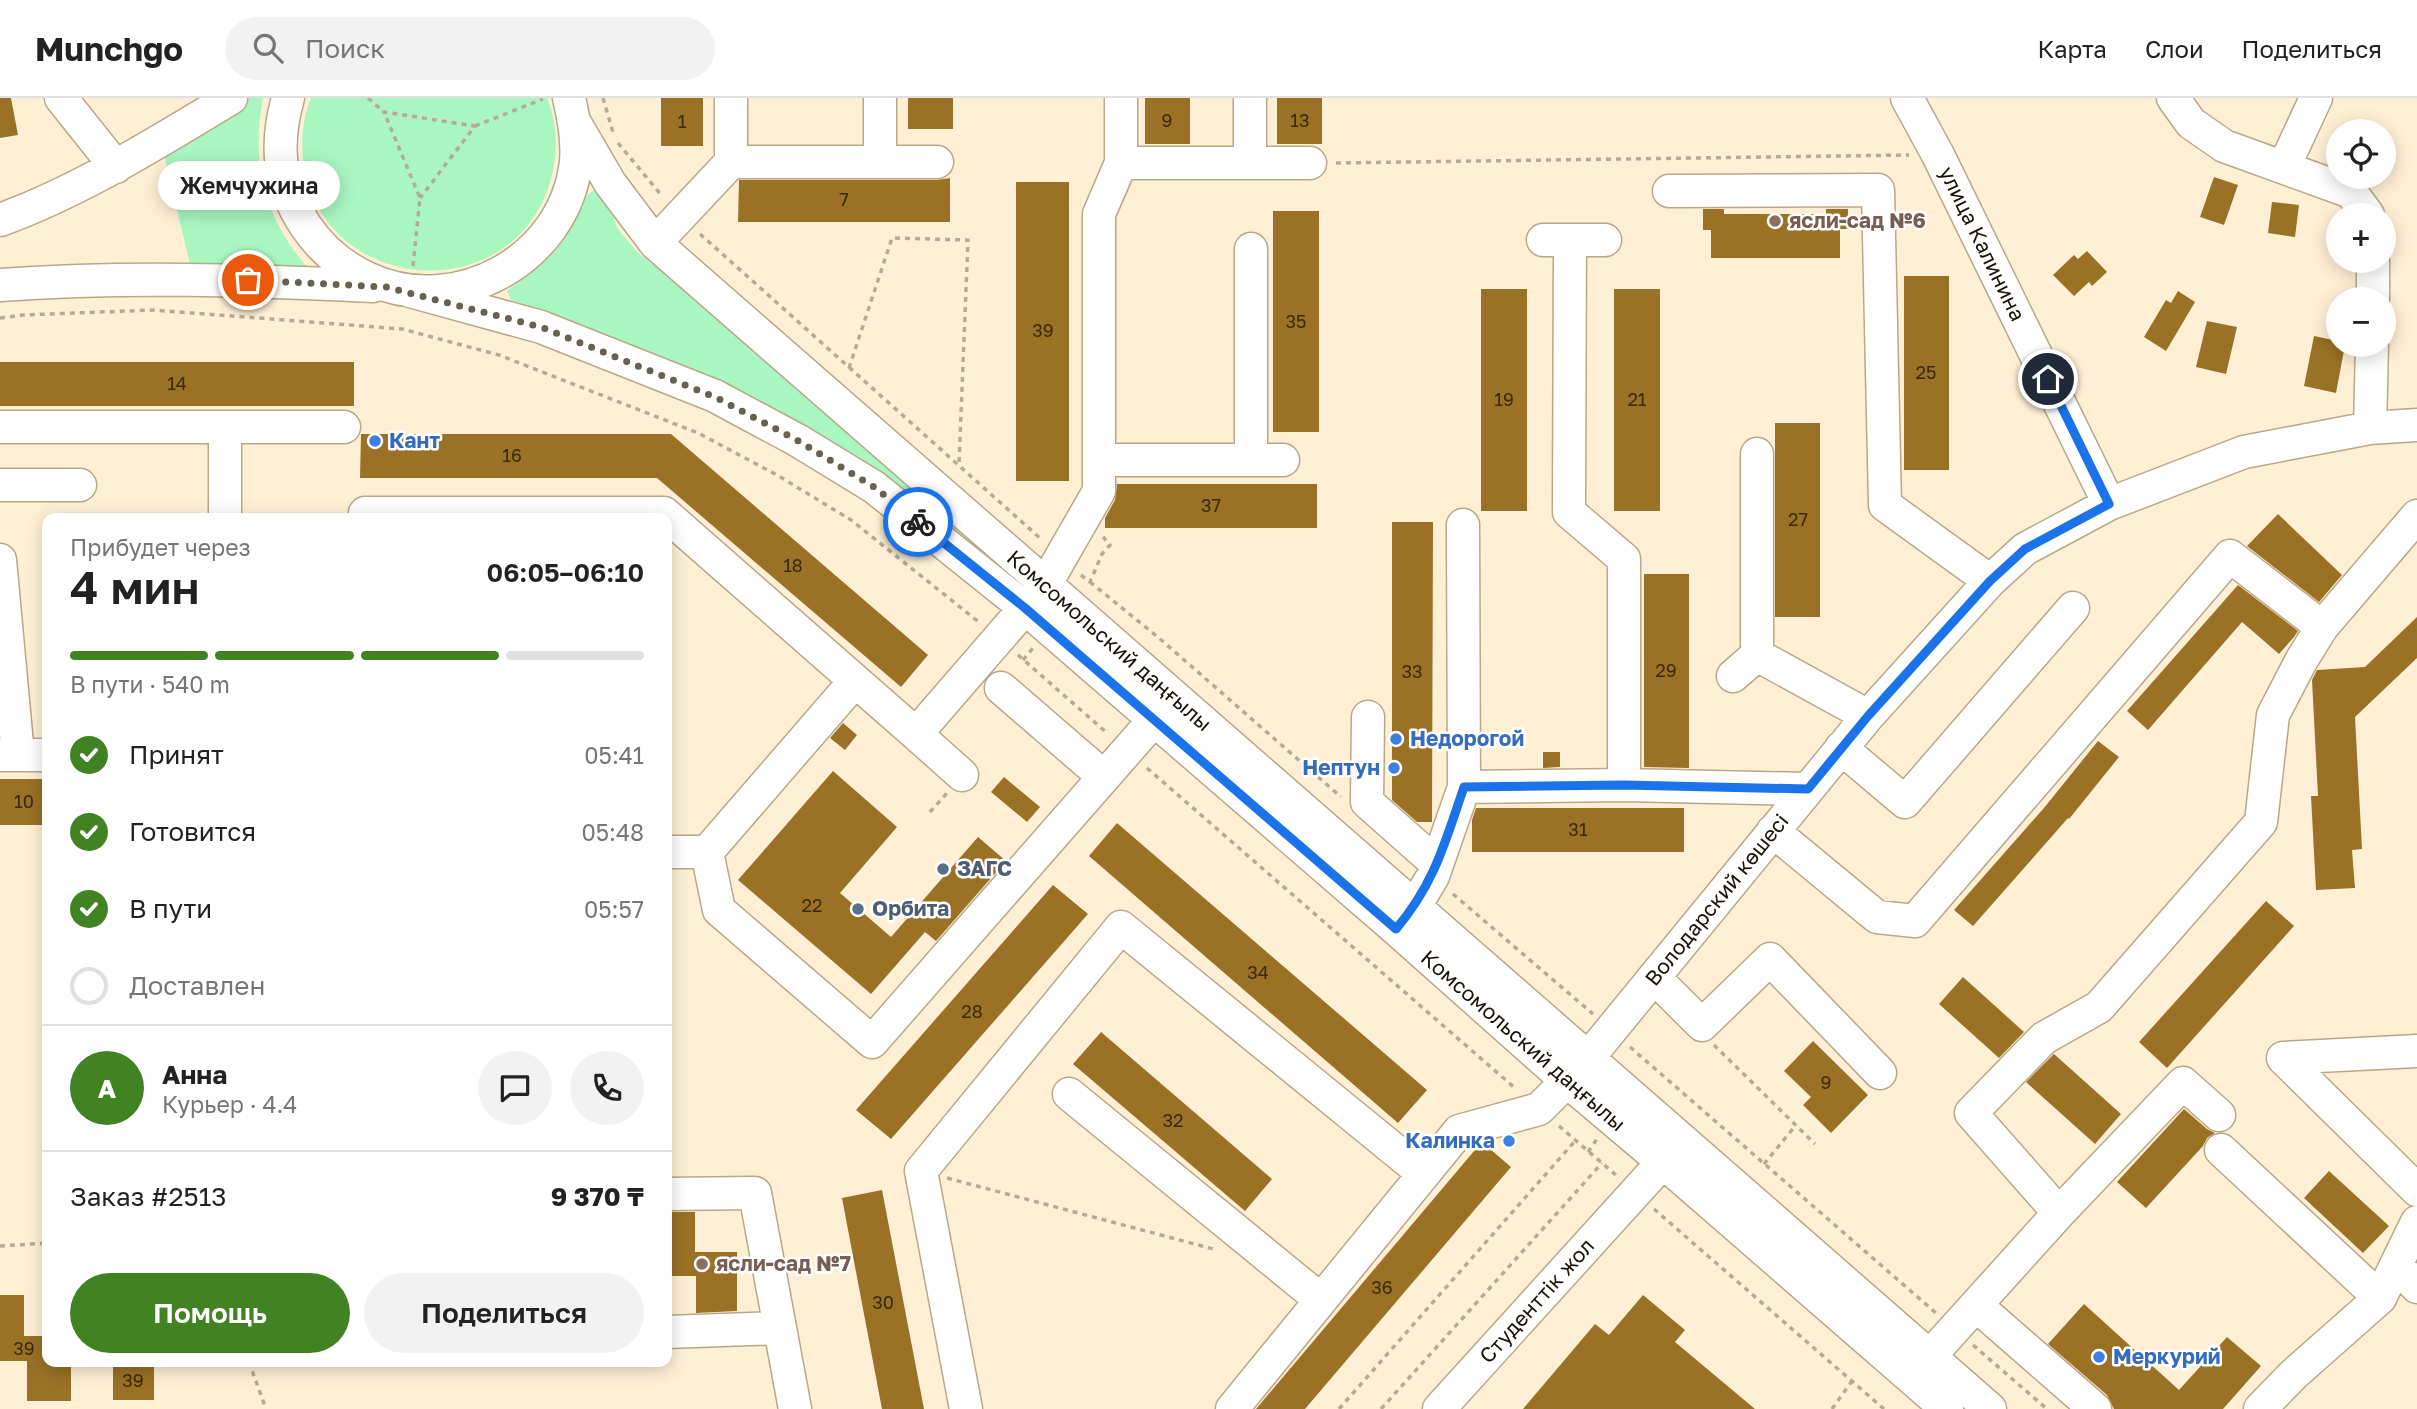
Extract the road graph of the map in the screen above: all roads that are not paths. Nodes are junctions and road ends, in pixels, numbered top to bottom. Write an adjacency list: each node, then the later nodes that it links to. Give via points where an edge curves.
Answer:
1 (61, 98): 18 (street)
2 (231, 98): 18 (street)
3 (288, 98): 27 (street, via 280,125 281,167 293,207 316,242 348,269)
4 (731, 98): 12 (street)
5 (880, 98): 13 (street)
6 (1121, 98): 15 (street)
7 (1250, 98): 16 (street)
8 (1908, 98): 40 (street, улица Калинина)
9 (2173, 98): 19 (street, via 2191,123 2224,146)
10 (2316, 98): 19 (street)
11 (572, 110): 24 (street, Комсомольский даңғылы, via 610,183); 27 (street, via 576,162 566,199 547,233 520,261 487,280 449,291)
12 (731, 162): 13 (street); 24 (street)
13 (880, 162): 14 (street)
14 (937, 162)
15 (1121, 163): 16 (street); 35 (street, via 1099,214)
16 (1250, 163): 17 (street)
17 (1310, 163)
18 (116, 167): 22 (street)
19 (2284, 167): 21 (street, via 2351,192)
20 (1669, 191): 46 (street, via 1878,190 1875,513)
21 (2359, 203)
22 (0, 220)
23 (1605, 240): 62 (street, via 1556,240 1569,512 1624,558)
24 (655, 243): 47 (street, Комсомольский даңғылы)
25 (1251, 249): 36 (street)
26 (0, 285): 27 (street, via 220,279)
27 (398, 289): 47 (street, Комсомольский даңғылы, via 541,327 715,397 874,487)
28 (2372, 357): 33 (street)
29 (2417, 425): 33 (street, Володарский көшесі)
30 (0, 427): 31 (street)
31 (225, 427): 32 (street); 41 (street)
32 (344, 427)
33 (2370, 428): 40 (street, Володарский көшесі, via 2244,452)
34 (1757, 453): 50 (street)
35 (1099, 460): 36 (street); 47 (street, via 1099,491)
36 (1251, 460): 37 (street)
37 (1283, 460)
38 (0, 485): 39 (street)
39 (80, 485)
40 (2109, 504): 46 (street, Володарский көшесі, via 2025,549)
41 (225, 513)
42 (2417, 516): 49 (street)
43 (672, 520): 52 (street)
44 (1463, 525): 63 (street)
45 (0, 560): 59 (street)
46 (1990, 581): 54 (street, Володарский көшесі)
47 (1035, 597): 56 (street, Комсомольский даңғылы); 57 (street); 69 (street, Комсомольский даңғылы)
48 (2073, 608): 58 (street, via 1905,802)
49 (2322, 627): 65 (street, via 2230,556 1914,921 1877,917); 82 (street, via 2273,715 2261,822 2099,1007 2044,1038 1971,1113)
50 (1757, 655): 51 (street); 54 (street)
51 (1733, 676)
52 (855, 681): 57 (street); 67 (street)
53 (1001, 688): 61 (street)
54 (1868, 716): 58 (street, Володарский көшесі)
55 (1368, 717): 68 (street, via 1367,802)
56 (1154, 720): 61 (street); 69 (street, Комсомольский даңғылы)
57 (916, 734): 60 (street)
58 (1841, 748): 64 (street, Володарский көшесі)
59 (22, 755)
60 (962, 775)
61 (1104, 777): 67 (street, via 872,1042 719,910)
62 (1624, 785): 63 (street); 64 (street)
63 (1464, 787): 68 (street)
64 (1808, 789): 65 (street, Володарский көшесі)
65 (1773, 831): 70 (street, Володарский көшесі)
66 (672, 852): 67 (street)
67 (707, 852)
68 (1435, 870): 69 (street)
69 (1405, 918): 72 (street, Комсомольский даңғылы); 74 (street, Комсомольский даңғылы)
70 (1654, 977): 72 (street, Володарский көшесі); 73 (street, via 1702,1026 1770,959)
71 (2417, 1051): 80 (street, via 2283,1058)
72 (1588, 1058): 85 (street, Комсомольский даңғылы)
73 (1880, 1073)
74 (1567, 1081): 78 (street, Комсомольский даңғылы); 79 (street, via 1539,1109 1459,1132)
75 (1069, 1094): 87 (street)
76 (2219, 1115): 82 (street, via 2183,1083)
77 (2221, 1150): 86 (street)
78 (1664, 1162): 85 (street, Комсомольский даңғылы); 95 (street, Студенттік жол)
79 (1424, 1174): 87 (street); 93 (street, via 1121,927 921,1171)
80 (2417, 1190)
81 (672, 1194): 89 (street, via 755,1193)
82 (2059, 1213): 88 (street)
83 (2417, 1222): 84 (street)
84 (2406, 1276): 86 (street)
85 (1820, 1280): 91 (street, Комсомольский даңғылы); 96 (street, Комсомольский даңғылы)
86 (2380, 1298): 99 (street)
87 (1321, 1300): 94 (street)
88 (1978, 1306): 91 (street); 98 (street)
89 (780, 1328): 90 (street); 92 (street)
90 (672, 1332)
91 (1929, 1357): 97 (street, Комсомольский даңғылы)
92 (795, 1409)
93 (966, 1409)
94 (1232, 1409)
95 (1439, 1409)
96 (1947, 1409)
97 (1990, 1409)
98 (2095, 1409)
99 (2260, 1409)

